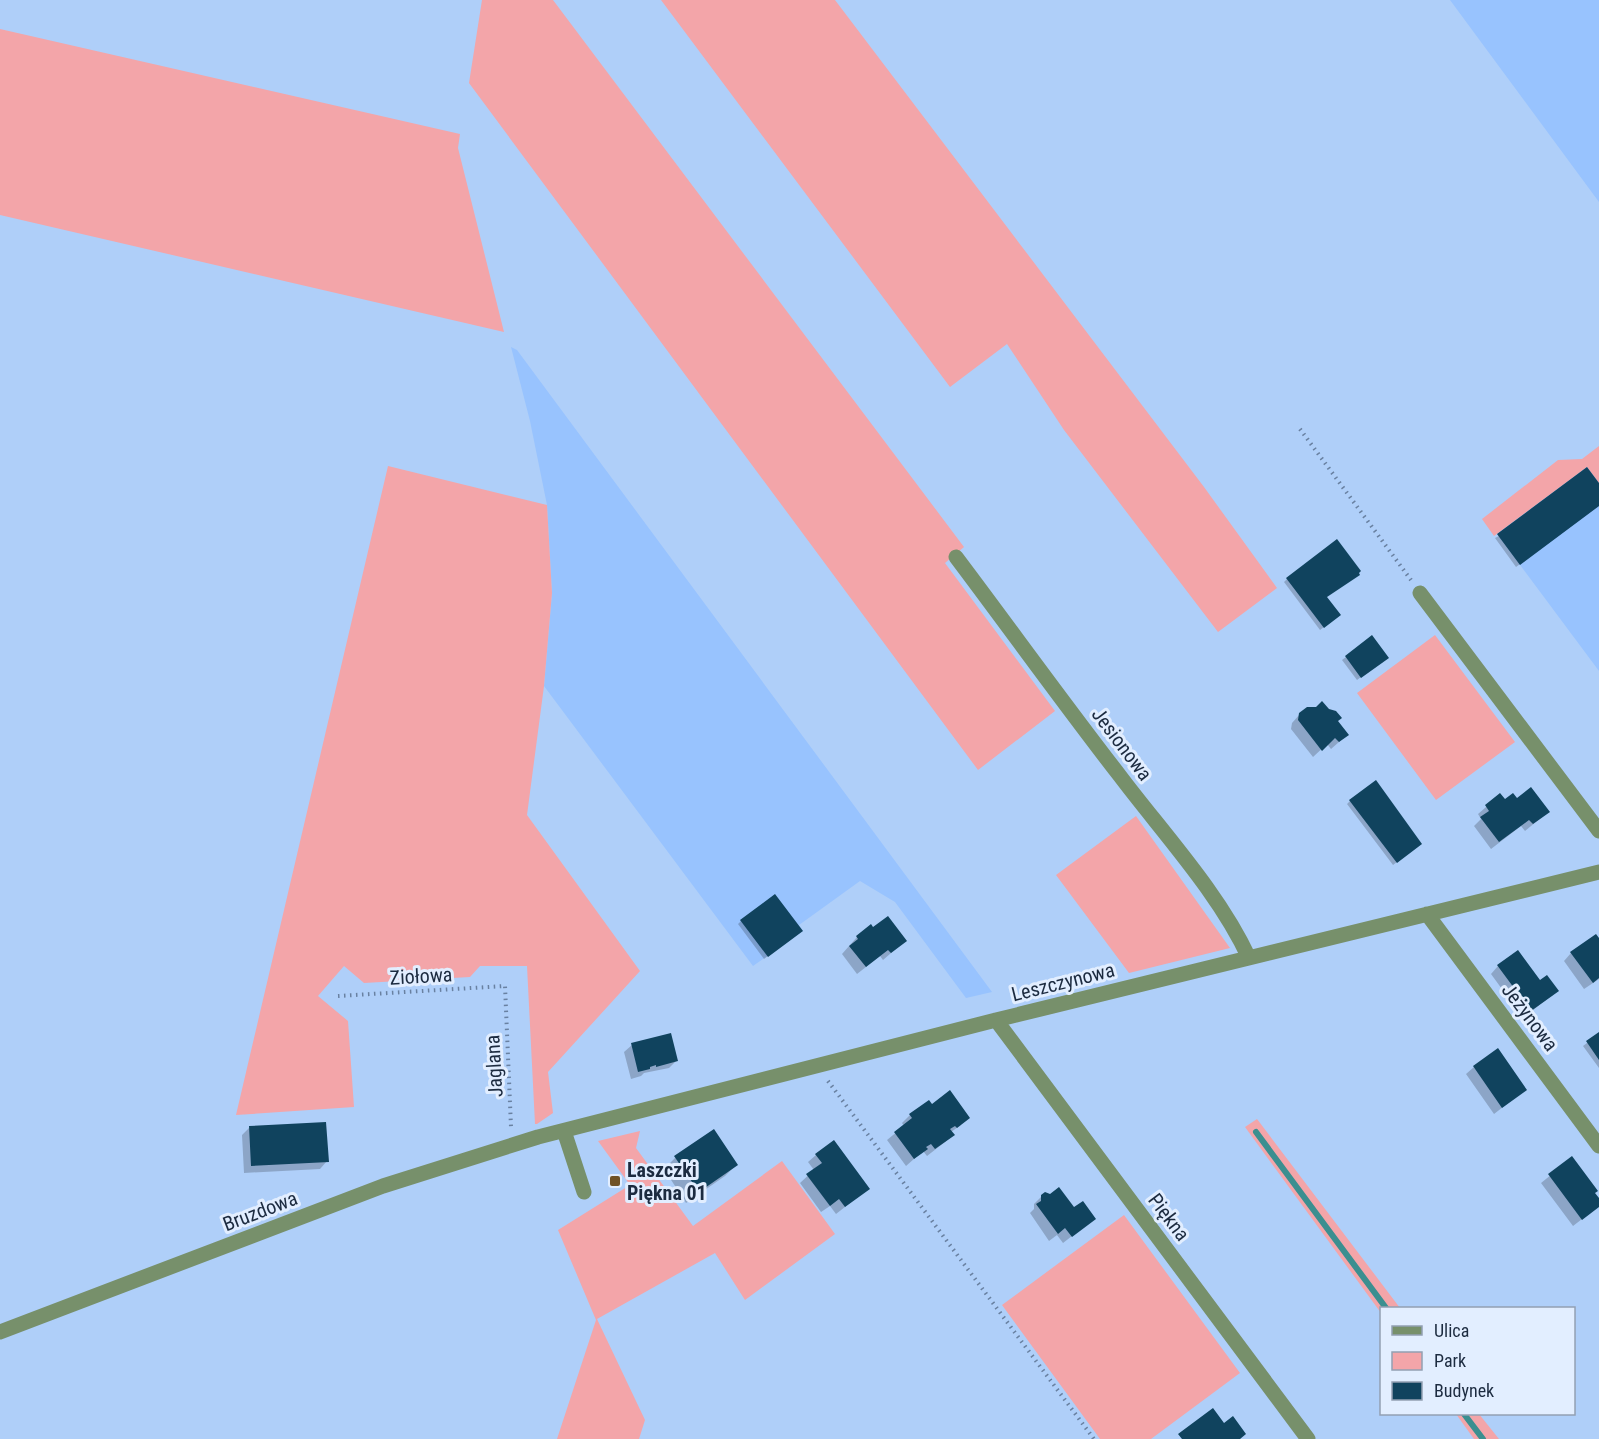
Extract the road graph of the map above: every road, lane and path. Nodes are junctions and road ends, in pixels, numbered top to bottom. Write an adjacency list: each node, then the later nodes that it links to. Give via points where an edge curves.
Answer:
1 (1300, 429): 3 (path)
2 (957, 557): 7 (street, Jesionowa, via 1215,899)
3 (1420, 593): 4 (street)
4 (1599, 831)
5 (1599, 872): 6 (street, Leszczynowa)
6 (1427, 914): 7 (street, Leszczynowa); 15 (street, Jeżynowa)
7 (1249, 958): 10 (street, Leszczynowa)
8 (505, 986): 9 (path, Ziołowa); 14 (path, Jaglana)
9 (338, 996)
10 (996, 1020): 11 (street, Leszczynowa); 19 (street, Piękna)
11 (817, 1066): 12 (street, Leszczynowa); 18 (path)
12 (564, 1131): 13 (street, Leszczynowa); 16 (street)
13 (538, 1137): 14 (street, Bruzdowa)
14 (512, 1145): 17 (street, Bruzdowa, via 383,1186)
15 (1599, 1146)
16 (584, 1192)
17 (0, 1332)
18 (1094, 1439)
19 (1308, 1439)

